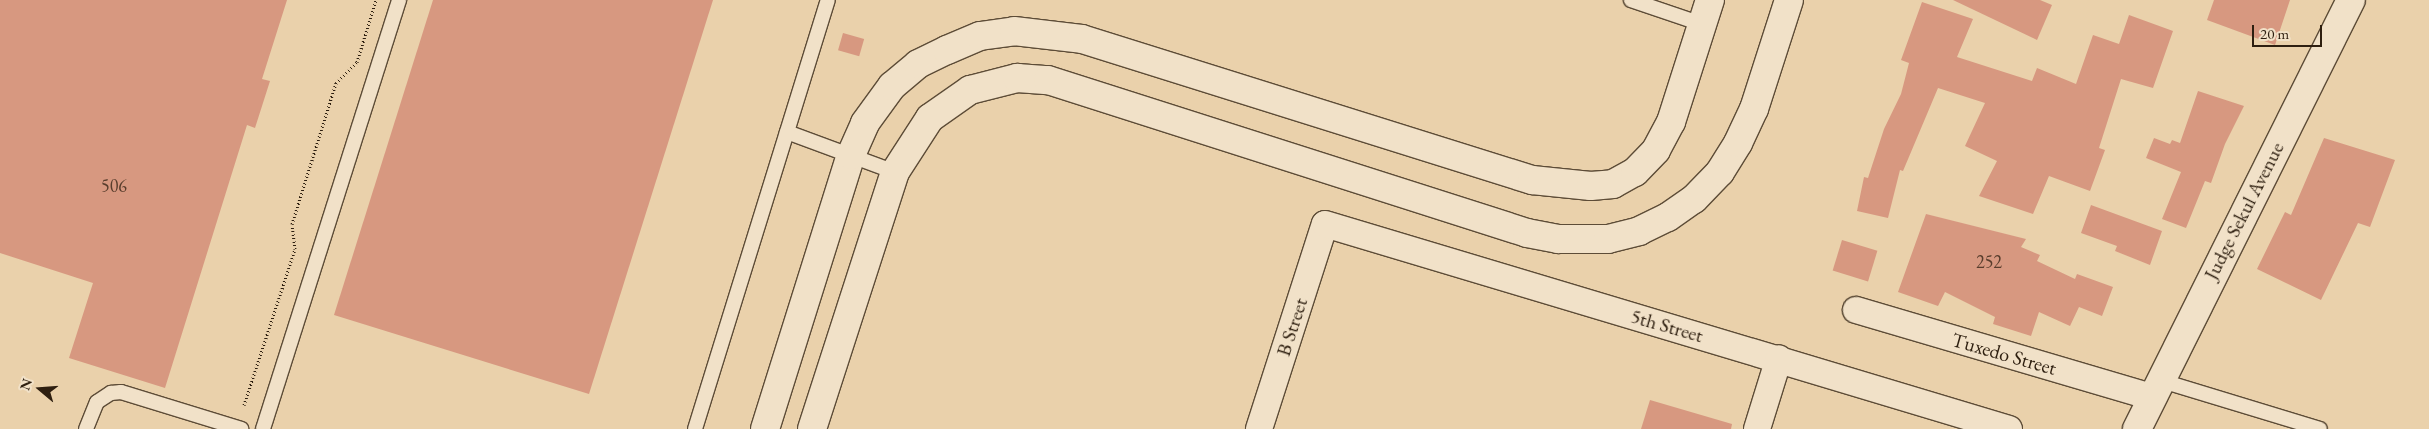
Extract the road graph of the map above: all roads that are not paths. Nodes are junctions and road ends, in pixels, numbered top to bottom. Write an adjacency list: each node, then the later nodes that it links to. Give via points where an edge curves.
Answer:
1 (399, 0): 17 (lane)
2 (828, 0): 7 (lane)
3 (1632, 0): 6 (lane)
4 (1789, 0): 9 (main road, via 1754,109 1720,172 1694,199 1668,217 1639,231 1608,239 1558,239 1527,233 1048,80 1017,78 989,83 950,101 930,118)
5 (2351, 0): 13 (main road, Judge Sekul Avenue)
6 (1706, 12): 8 (main road, via 1671,122 1656,150 1635,172 1613,184 1562,185 1532,180 1082,39 1014,31 980,36 918,64 892,86 865,123)
7 (787, 132): 8 (lane); 18 (lane)
8 (851, 155): 9 (lane); 19 (main road)
9 (895, 172): 20 (main road)
10 (1325, 224): 12 (street, 5th Street); 21 (street, B Street)
11 (1856, 310): 13 (street, Tuxedo Street)
12 (1779, 358): 22 (street); 23 (street, 5th Street)
13 (2155, 389): 14 (main road, Judge Sekul Avenue); 24 (lane)
14 (2138, 426)
15 (86, 429): 16 (lane, via 97,402 111,393 121,392)
16 (241, 429)
17 (263, 429)
18 (695, 429)
19 (765, 429)
20 (812, 429)
21 (1259, 429)
22 (1757, 429)
23 (2009, 429)
24 (2320, 429)

